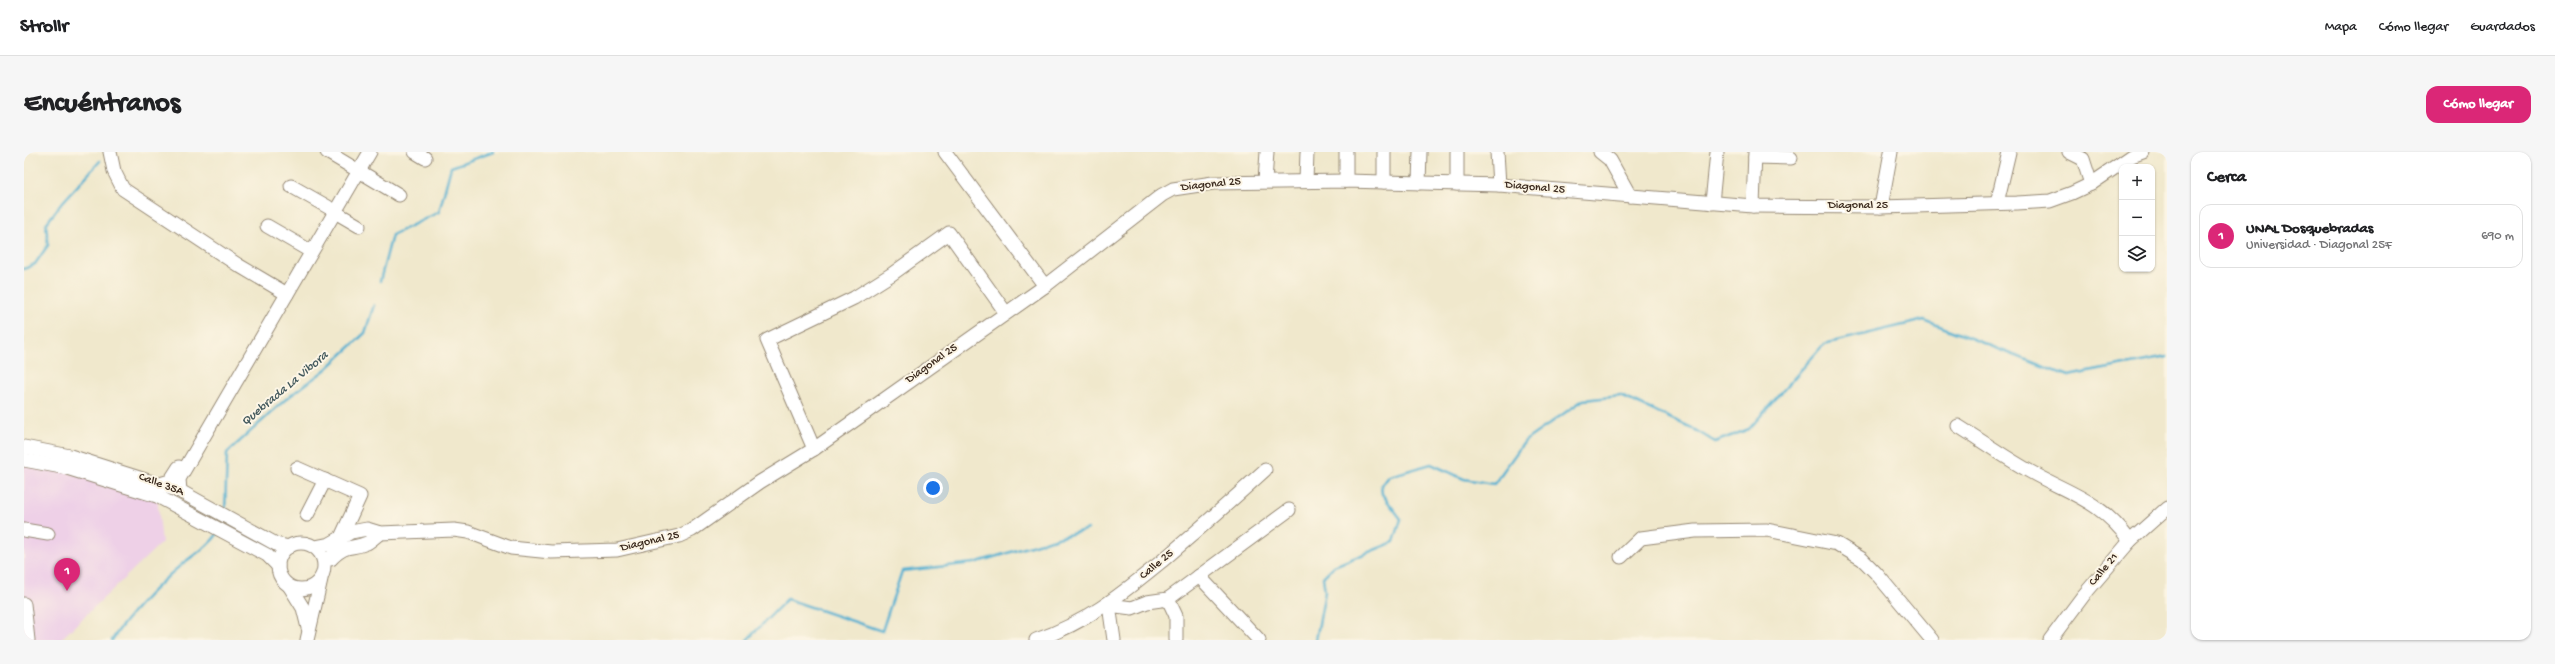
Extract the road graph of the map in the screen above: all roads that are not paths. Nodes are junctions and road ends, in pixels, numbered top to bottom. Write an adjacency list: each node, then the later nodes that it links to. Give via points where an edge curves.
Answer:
1 (110, 152): 42 (street, via 114,171 123,189 238,265)
2 (327, 152): 21 (street)
3 (360, 152): 21 (street)
4 (370, 152): 21 (street)
5 (945, 152): 41 (street)
6 (1267, 152): 22 (street)
7 (1307, 152): 23 (street)
8 (1346, 152): 24 (street)
9 (1384, 152): 25 (street)
10 (1420, 152): 26 (street)
11 (1457, 152): 27 (street)
12 (1497, 152): 29 (street)
13 (1600, 152): 32 (street, via 1610,160)
14 (1717, 152): 33 (street)
15 (1891, 152): 36 (street)
16 (2009, 152): 34 (street)
17 (2070, 152): 28 (street, via 2083,159)
18 (2143, 152): 28 (street, Diagonal 25, via 2132,156)
19 (1755, 154): 20 (street); 35 (street)
20 (1791, 158)
21 (355, 169): 31 (street); 37 (street)
22 (1265, 181): 23 (street, Diagonal 25); 41 (street, Diagonal 25, via 1213,183 1173,190 1162,195)
23 (1306, 181): 24 (street, Diagonal 25)
24 (1346, 182): 25 (street, Diagonal 25)
25 (1384, 182): 26 (street, Diagonal 25)
26 (1419, 183): 27 (street, Diagonal 25)
27 (1457, 184): 29 (street, Diagonal 25)
28 (2091, 184): 34 (street, Diagonal 25, via 2050,201)
29 (1499, 185): 32 (street, Diagonal 25)
30 (291, 186): 37 (street)
31 (399, 195)
32 (1630, 196): 33 (street, Diagonal 25)
33 (1712, 203): 35 (street, Diagonal 25)
34 (1998, 203): 36 (street, Diagonal 25)
35 (1753, 206): 36 (street, Diagonal 25)
36 (1881, 207)
37 (331, 210): 39 (street); 40 (street); 42 (street)
38 (267, 226): 40 (street)
39 (359, 226)
40 (305, 248): 42 (street)
41 (1045, 286): 43 (street, Diagonal 25)
42 (284, 292): 51 (street, via 173,477 170,481); 52 (street, via 179,479)
43 (1006, 313): 46 (street, Diagonal 25); 46 (street, via 949,233 854,298 767,340)
44 (1958, 426): 60 (street, via 2030,471 2095,504 2116,522)
45 (24, 447): 51 (street, Calle 35A, via 70,456)
46 (814, 449): 57 (street, Diagonal 25, via 760,482 692,530 679,536 617,550 551,552 512,548 468,532 454,530)
47 (24, 460): 65 (street, Calle 35A, via 67,468 132,487 188,511 267,555)
48 (297, 468): 50 (street)
49 (1265, 470): 71 (street, Calle 25, via 1202,528)
50 (325, 480): 55 (street); 59 (street, via 360,496)
51 (160, 484): 52 (street, Calle 35A)
52 (180, 491): 61 (street, Calle 35A, via 276,544)
53 (2167, 508): 60 (street, Calle 21)
54 (1289, 510): 67 (street)
55 (307, 516)
56 (24, 530): 58 (street)
57 (380, 533): 59 (street, Diagonal 25, via 367,529 351,532); 64 (street, Diagonal 25, via 367,543 352,545 339,551)
58 (48, 534)
59 (340, 539): 62 (street, Diagonal 25); 64 (street)
60 (2130, 540): 79 (street, Calle 21)
61 (289, 547): 62 (street, via 302,543); 65 (street)
62 (314, 547): 66 (street, via 323,558)
63 (1621, 558): 78 (street, via 1641,538 1695,531 1768,530 1837,544 1862,559 1871,568)
64 (331, 559): 66 (street, Diagonal 25)
65 (278, 566): 68 (street, via 281,578)
66 (322, 576): 68 (street, via 310,588 297,589); 72 (street, Diagonal 25)
67 (1199, 576): 69 (street); 77 (street)
68 (290, 586): 72 (street, Diagonal 25, via 303,608)
69 (1168, 599): 71 (street, via 1132,608); 76 (street, via 1176,616)
70 (24, 604): 73 (street)
71 (1109, 605): 74 (street, Calle 25, via 1057,633); 75 (street)
72 (308, 636)
73 (28, 640)
74 (1036, 640)
75 (1114, 640)
76 (1176, 640)
77 (1259, 640)
78 (1932, 640)
79 (2050, 640)

